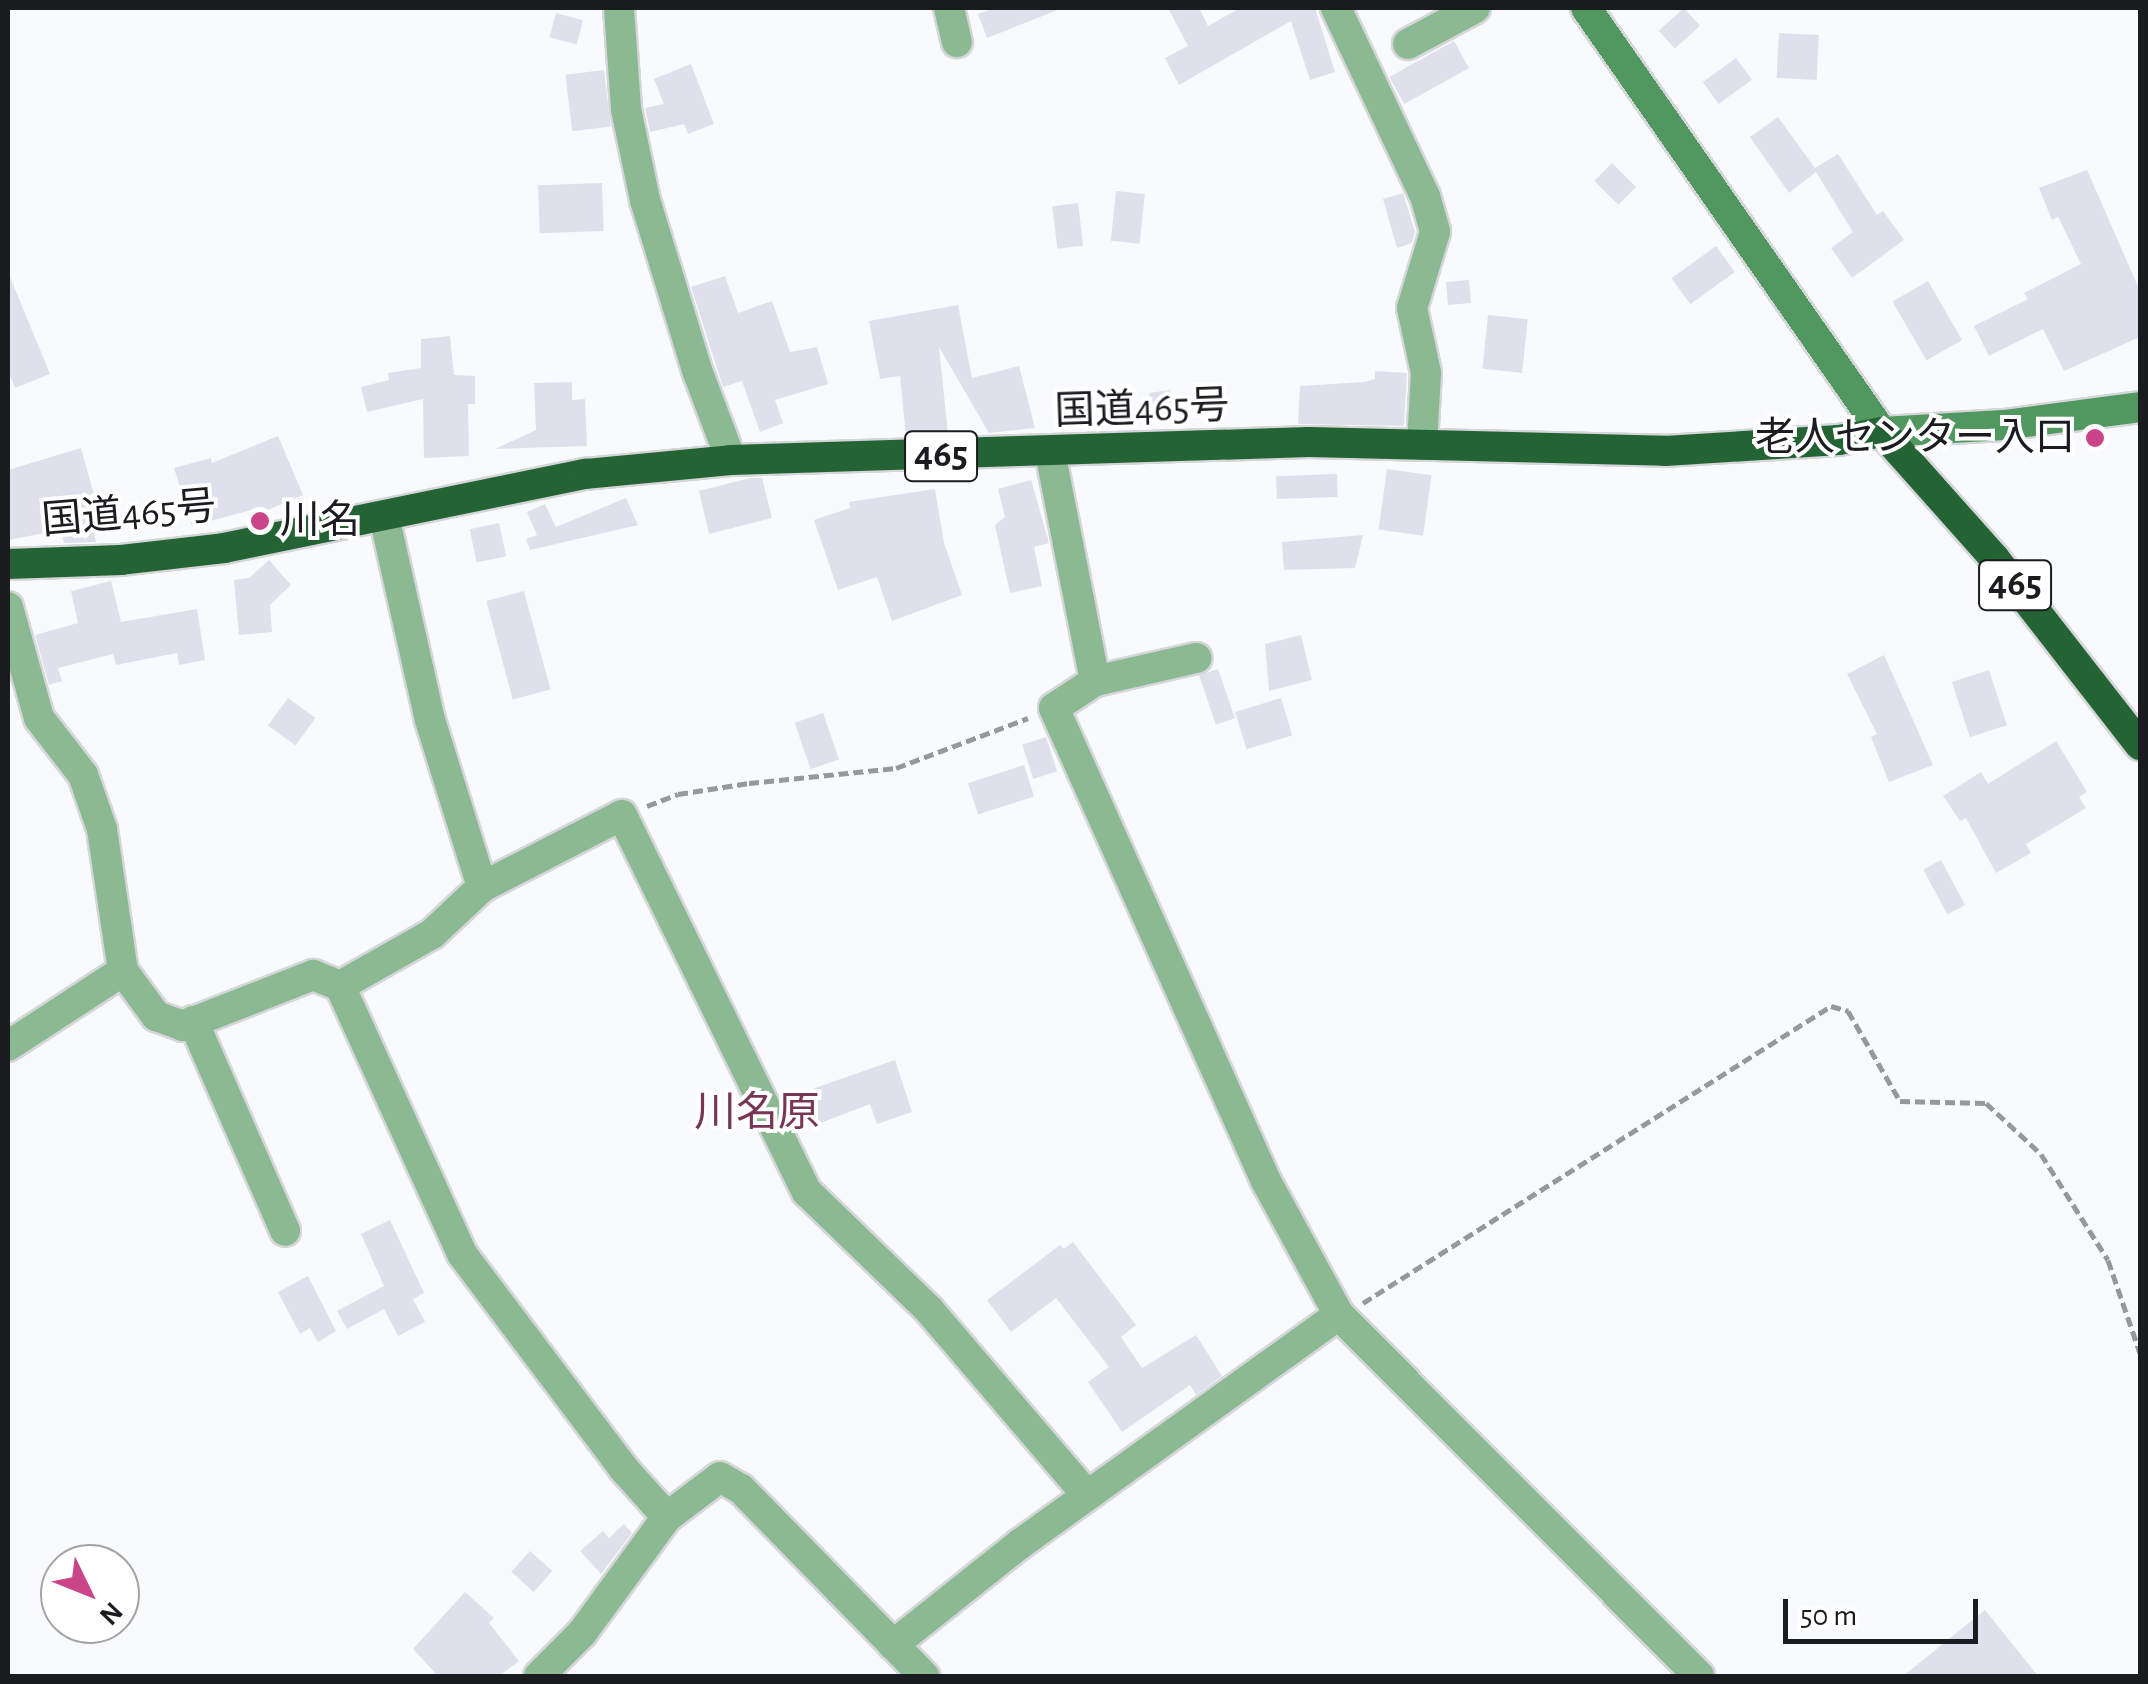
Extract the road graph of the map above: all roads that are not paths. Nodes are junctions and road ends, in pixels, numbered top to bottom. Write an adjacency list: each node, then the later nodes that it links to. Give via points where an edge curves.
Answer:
1 (619, 8): 12 (street, via 626,109 645,200)
2 (949, 8): 6 (street)
3 (1336, 8): 10 (street, via 1425,196 1435,232 1412,308 1426,374)
4 (1475, 8): 7 (street)
5 (1586, 8): 9 (street)
6 (957, 42)
7 (1408, 44)
8 (2140, 407): 9 (street)
9 (1882, 432): 10 (highway, 国道465号 / 465, via 1665,451); 18 (highway, 465, via 1995,559)
10 (1422, 445): 11 (highway, 国道465号 / 465, via 1310,442)
11 (1050, 452): 12 (highway, 国道465号 / 465); 17 (street)
12 (731, 460): 13 (highway, 国道465号 / 465, via 586,474)
13 (384, 516): 14 (highway, 国道465号 / 465, via 224,548); 19 (street, via 430,720)
14 (8, 564)
15 (8, 607): 20 (street, via 40,718 83,774 102,829)
16 (1196, 658): 17 (street)
17 (1094, 682): 25 (street, via 1054,708 1266,1181)
18 (2140, 745)
19 (482, 886): 21 (street, via 432,934); 26 (street, via 622,814 807,1192 929,1310)
20 (123, 972): 22 (street, via 156,1016 183,1026); 23 (street)
21 (340, 986): 22 (street, via 313,975); 27 (street, via 462,1254 623,1468)
22 (193, 1022): 24 (street)
23 (8, 1046)
24 (285, 1231)
25 (1339, 1315): 26 (street); 31 (street)
26 (1087, 1496): 28 (street)
27 (667, 1516): 28 (street, via 720,1478 741,1489); 29 (street, via 582,1633)
28 (893, 1645): 30 (street)
29 (539, 1676)
30 (924, 1676)
31 (1698, 1676)

